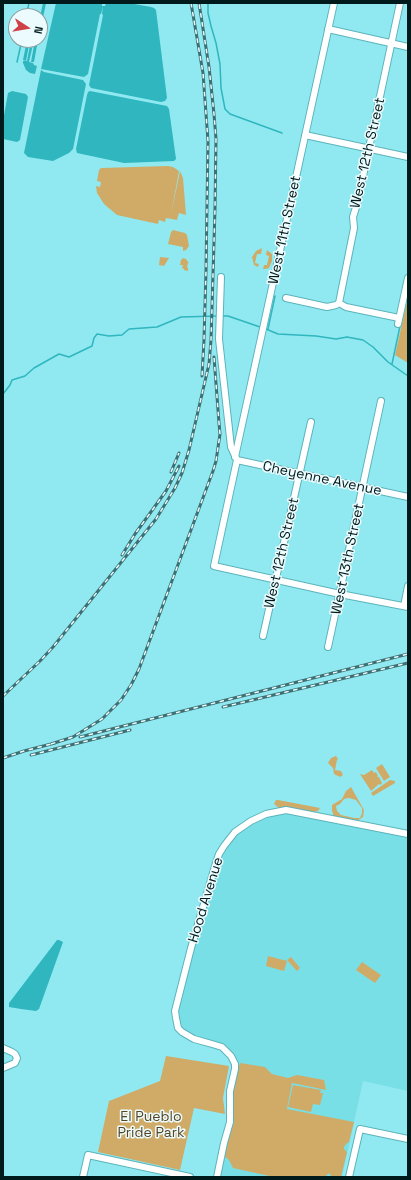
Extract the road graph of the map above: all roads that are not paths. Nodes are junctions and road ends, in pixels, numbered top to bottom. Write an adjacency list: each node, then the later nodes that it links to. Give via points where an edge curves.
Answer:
1 (334, 3): 3 (street, West 11th Street)
2 (400, 3): 4 (street, West 12th Street)
3 (328, 29): 4 (street); 6 (street, West 11th Street)
4 (392, 44): 5 (street); 7 (street, West 12th Street)
5 (408, 47)
6 (305, 135): 7 (street); 15 (street, West 11th Street)
7 (369, 148): 8 (street); 12 (street, West 12th Street, via 353,217 354,228)
8 (408, 157)
9 (221, 277): 15 (street, via 219,339 230,447)
10 (408, 278): 12 (street, via 399,321)
11 (286, 298): 12 (street, via 327,307)
12 (339, 303)
13 (381, 401): 17 (street, West 13th Street)
14 (311, 422): 16 (street, West 12th Street)
15 (236, 458): 16 (street, Cheyenne Avenue); 19 (street, West 11th Street, via 214,566)
16 (300, 474): 17 (street, Cheyenne Avenue); 19 (street, West 12th Street)
17 (363, 488): 18 (street, Cheyenne Avenue); 21 (street, West 13th Street)
18 (408, 497)
19 (275, 579): 21 (street); 23 (street, West 12th Street)
20 (408, 586): 22 (street)
21 (340, 594): 22 (street); 24 (street, West 13th Street)
22 (406, 607)
23 (263, 636)
24 (328, 647)
25 (408, 834): 33 (street, Hood Avenue, via 290,810 258,817 242,827 230,838 220,854 175,1011 178,1028 182,1032 194,1039 222,1048 235,1064 230,1091 230,1122)
26 (3, 1048): 27 (street, via 15,1054 16,1058 16,1063)
27 (3, 1068)
28 (408, 1139): 34 (street, via 360,1129)
29 (152, 1169): 30 (street, via 88,1155); 31 (street); 32 (street)
30 (83, 1177)
31 (150, 1177)
32 (190, 1177)
33 (217, 1177)
34 (350, 1177)

